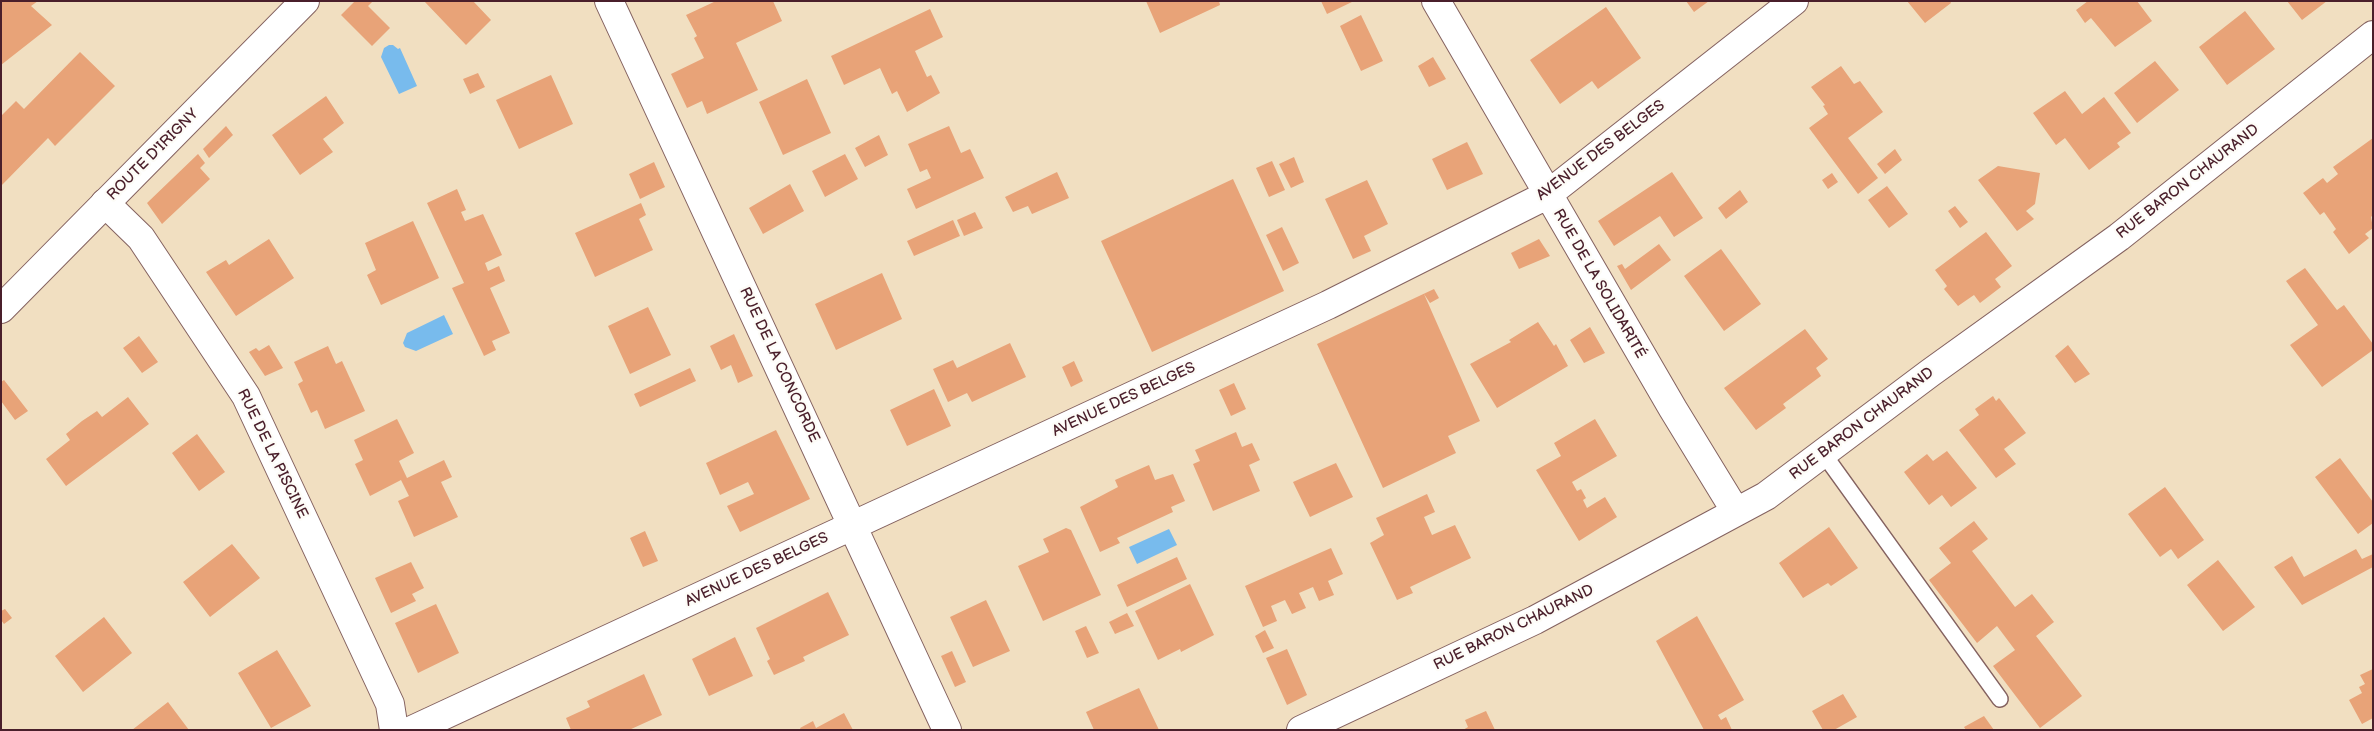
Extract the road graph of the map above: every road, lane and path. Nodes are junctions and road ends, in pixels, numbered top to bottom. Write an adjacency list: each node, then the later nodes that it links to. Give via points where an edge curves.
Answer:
1 (305, 1): 7 (street, ROUTE D'IRIGNY)
2 (609, 1): 11 (street, RUE DE LA CONCORDE)
3 (1436, 1): 6 (street, RUE DE LA SOLIDARITÉ)
4 (1794, 1): 6 (street, AVENUE DES BELGES)
5 (2373, 35): 9 (street, RUE BARON CHAURAND, via 2119,238)
6 (1547, 195): 10 (street, RUE DE LA SOLIDARITÉ); 11 (street, AVENUE DES BELGES, via 1328,305)
7 (105, 203): 8 (street, ROUTE D'IRIGNY); 13 (street, RUE DE LA PISCINE, via 141,238 246,396 390,704)
8 (1, 309)
9 (1823, 453): 10 (street, RUE BARON CHAURAND, via 1766,496); 12 (lane)
10 (1736, 512): 16 (street, RUE BARON CHAURAND, via 1535,620)
11 (853, 525): 14 (street, AVENUE DES BELGES); 15 (street, RUE DE LA CONCORDE)
12 (2000, 699)
13 (394, 730)
14 (412, 730)
15 (947, 730)
16 (1301, 730)

